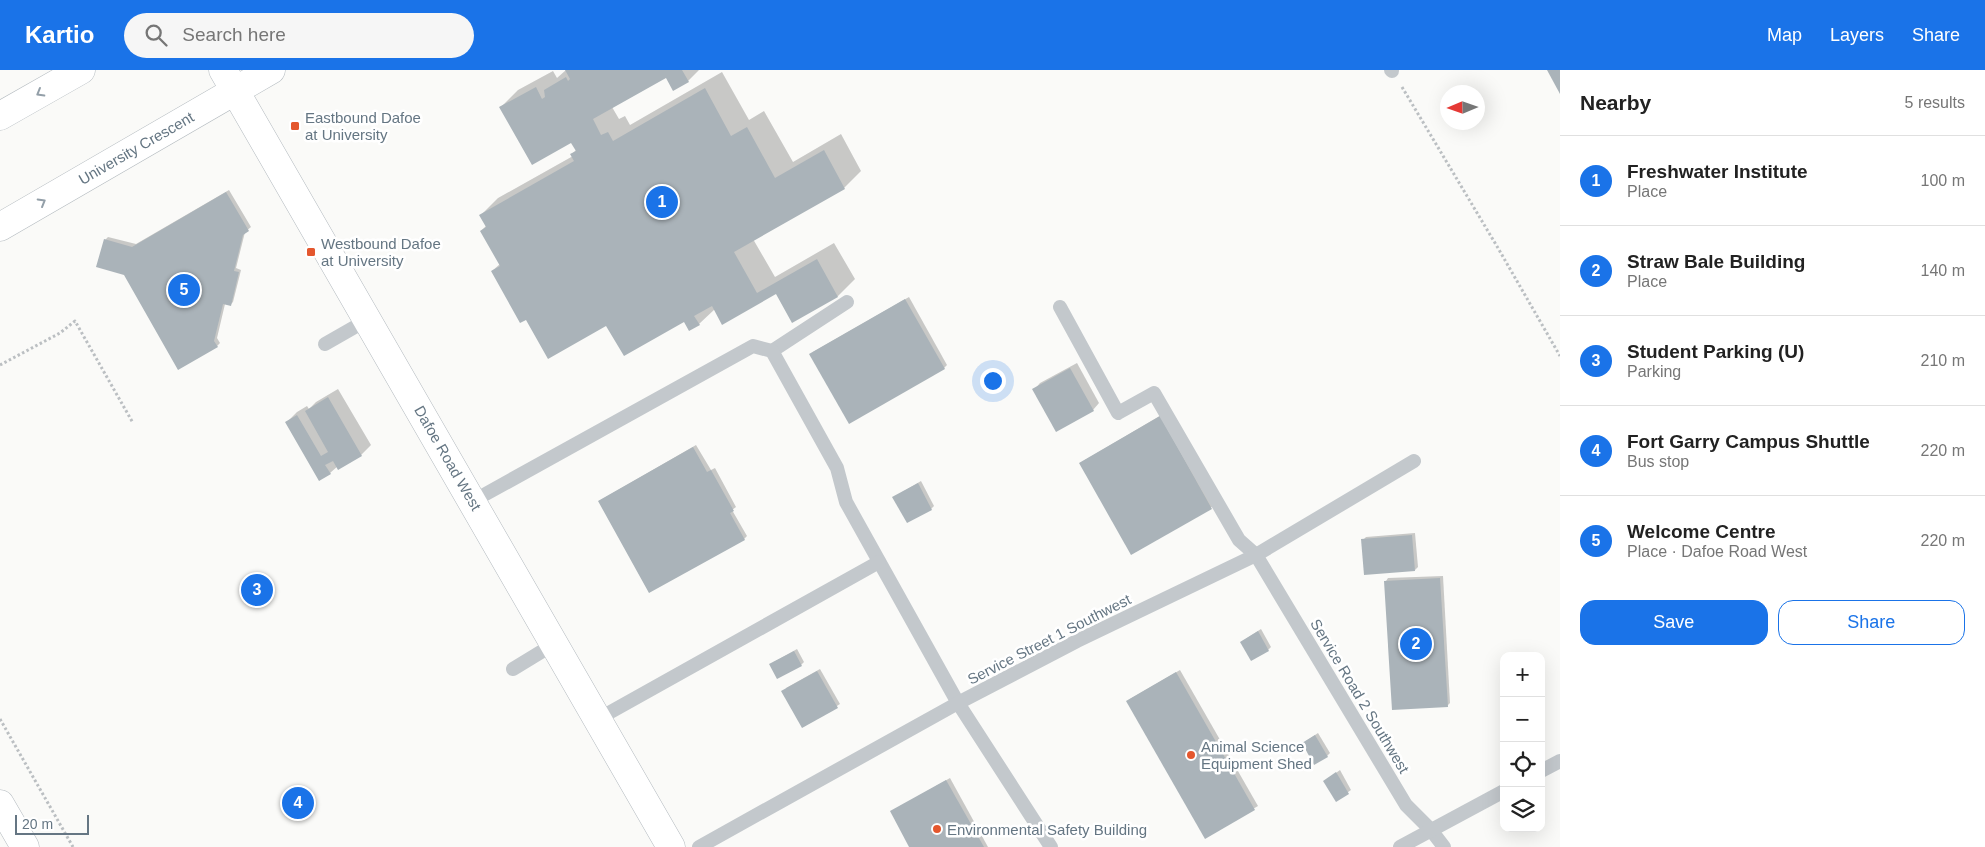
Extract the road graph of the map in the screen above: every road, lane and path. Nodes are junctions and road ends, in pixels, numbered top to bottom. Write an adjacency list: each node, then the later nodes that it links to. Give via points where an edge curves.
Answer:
1 (81, 70): 5 (street, one-way to 5)
2 (271, 70): 4 (street, University Crescent)
3 (1392, 71): 12 (path)
4 (229, 80): 6 (street, University Crescent, one-way to 4); 9 (street, Dafoe Road West)
5 (0, 116)
6 (0, 227)
7 (847, 302): 11 (lane)
8 (1060, 307): 17 (lane, Service Road 2 Southwest, via 1118,413 1154,393 1239,540)
9 (367, 320): 10 (lane); 16 (street, Dafoe Road West)
10 (325, 344)
11 (772, 351): 16 (lane, via 752,346); 18 (lane, via 837,468 846,502)
12 (1560, 356)
13 (0, 365): 14 (path, via 60,333 75,321)
14 (133, 424)
15 (1414, 461): 17 (lane, Service Street 1 Southwest)
16 (472, 501): 19 (street, Dafoe Road West)
17 (1256, 555): 21 (lane, Service Street 1 Southwest); 28 (lane, Service Road 2 Southwest, via 1406,805)
18 (879, 562): 21 (lane); 22 (lane)
19 (554, 644): 20 (lane); 22 (street, Dafoe Road West)
20 (513, 669)
21 (958, 703): 32 (lane, Service Street 1 Southwest); 33 (lane)
22 (598, 719): 31 (street, Dafoe Road West)
23 (0, 720): 30 (path)
24 (1560, 761): 25 (lane)
25 (1545, 769)
26 (1500, 793): 28 (lane)
27 (0, 804): 29 (street)
28 (1431, 830): 34 (lane); 35 (lane, Service Road 2 Southwest)
29 (26, 847)
30 (73, 847)
31 (671, 847)
32 (699, 847)
33 (1051, 847)
34 (1400, 847)
35 (1444, 847)

